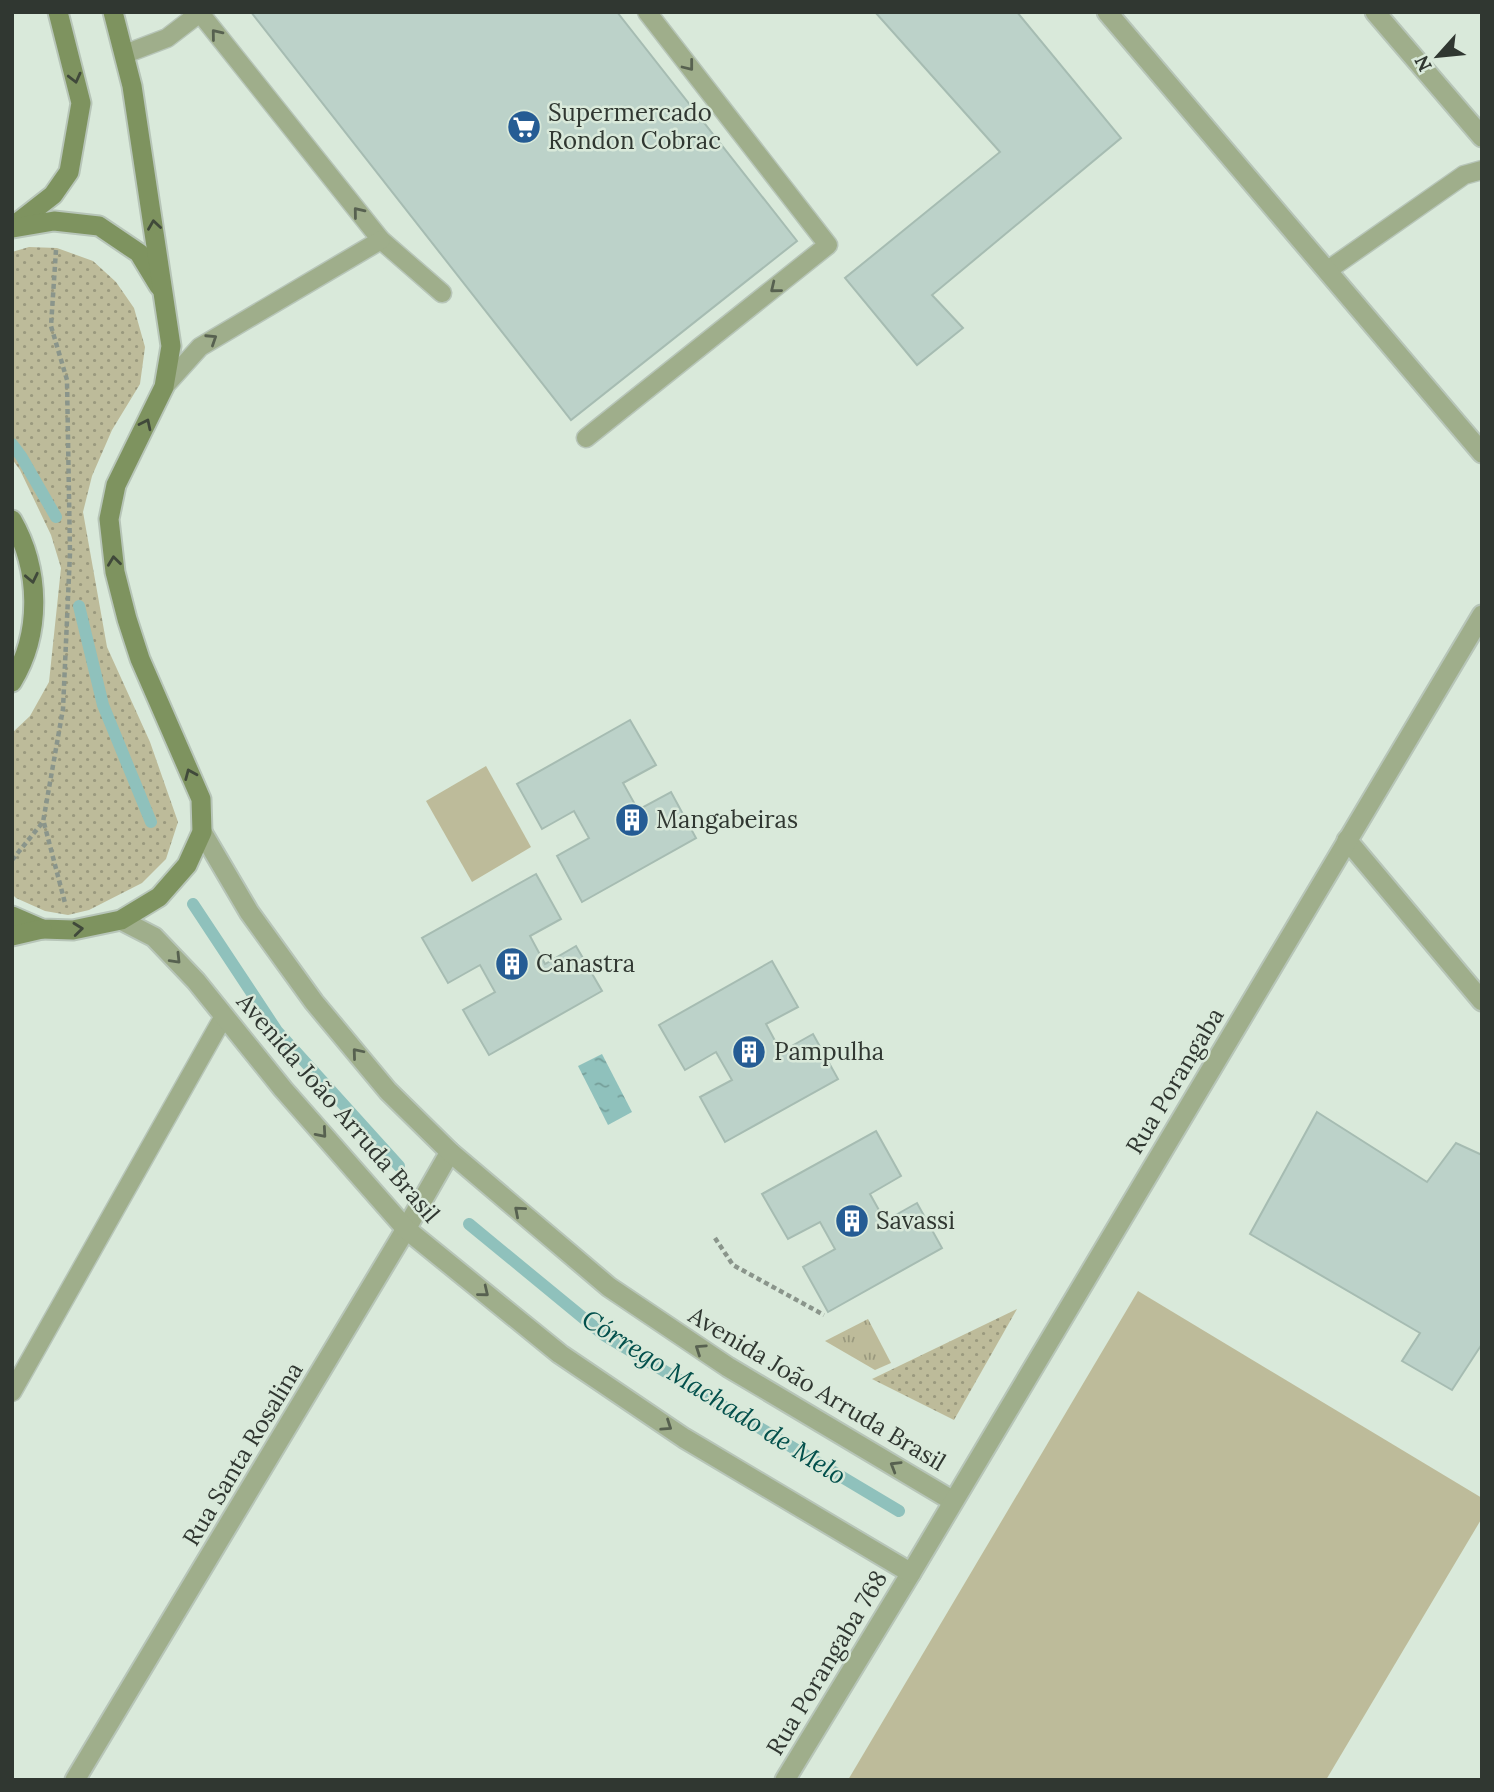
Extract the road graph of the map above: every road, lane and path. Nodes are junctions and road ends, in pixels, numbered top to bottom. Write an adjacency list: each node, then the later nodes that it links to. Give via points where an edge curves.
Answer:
1 (58, 12): 10 (main road, one-way to 10, via 81,103 69,172 53,195)
2 (113, 12): 7 (main road)
3 (647, 12): 16 (lane, one-way to 16, via 828,245)
4 (1107, 12): 12 (street)
5 (1375, 12): 8 (street)
6 (200, 13): 7 (lane, via 167,38); 11 (lane, one-way to 6)
7 (125, 54): 13 (main road, one-way to 7)
8 (1482, 137)
9 (1482, 170): 12 (lane, via 1464,175)
10 (12, 228): 13 (main road, via 54,221 99,226 139,253)
11 (381, 240): 14 (lane); 15 (lane, one-way to 11, via 200,347)
12 (1328, 270): 17 (street)
13 (163, 292): 15 (main road, via 172,346)
14 (442, 293)
15 (164, 387): 22 (main road, one-way to 15, via 201,799 127,619 109,520 116,485)
16 (586, 438)
17 (1482, 453)
18 (12, 520): 20 (main road, one-way to 20, via 24,540 34,590 31,640)
19 (1482, 615): 23 (street, Rua Porangaba)
20 (12, 682)
21 (43, 822): 27 (path)
22 (202, 832): 25 (main road, via 187,865 159,897); 31 (street, Avenida João Arruda Brasil, one-way to 22, via 388,1091 314,1002 249,912)
23 (1347, 840): 29 (street); 36 (street, Rua Porangaba)
24 (12, 916): 26 (main road)
25 (121, 920): 27 (main road, one-way to 25); 30 (street, Avenida João Arruda Brasil, one-way to 30, via 154,937)
26 (42, 929): 27 (main road); 28 (main road)
27 (73, 930)
28 (12, 936)
29 (1482, 1001)
30 (224, 1016): 32 (street, Avenida João Arruda Brasil, one-way to 32); 35 (lane)
31 (450, 1152): 32 (street, Rua Santa Rosalina); 36 (street, Avenida João Arruda Brasil, one-way to 31, via 729,1367 608,1287)
32 (406, 1229): 37 (street, Avenida João Arruda Brasil, one-way to 37, via 560,1354 684,1437); 38 (street, Rua Santa Rosalina)
33 (715, 1238): 34 (path, via 733,1265)
34 (824, 1315)
35 (12, 1392)
36 (953, 1501): 37 (street, Rua Porangaba)
37 (911, 1573): 39 (street, Rua Porangaba 768)
38 (75, 1780)
39 (785, 1780)

